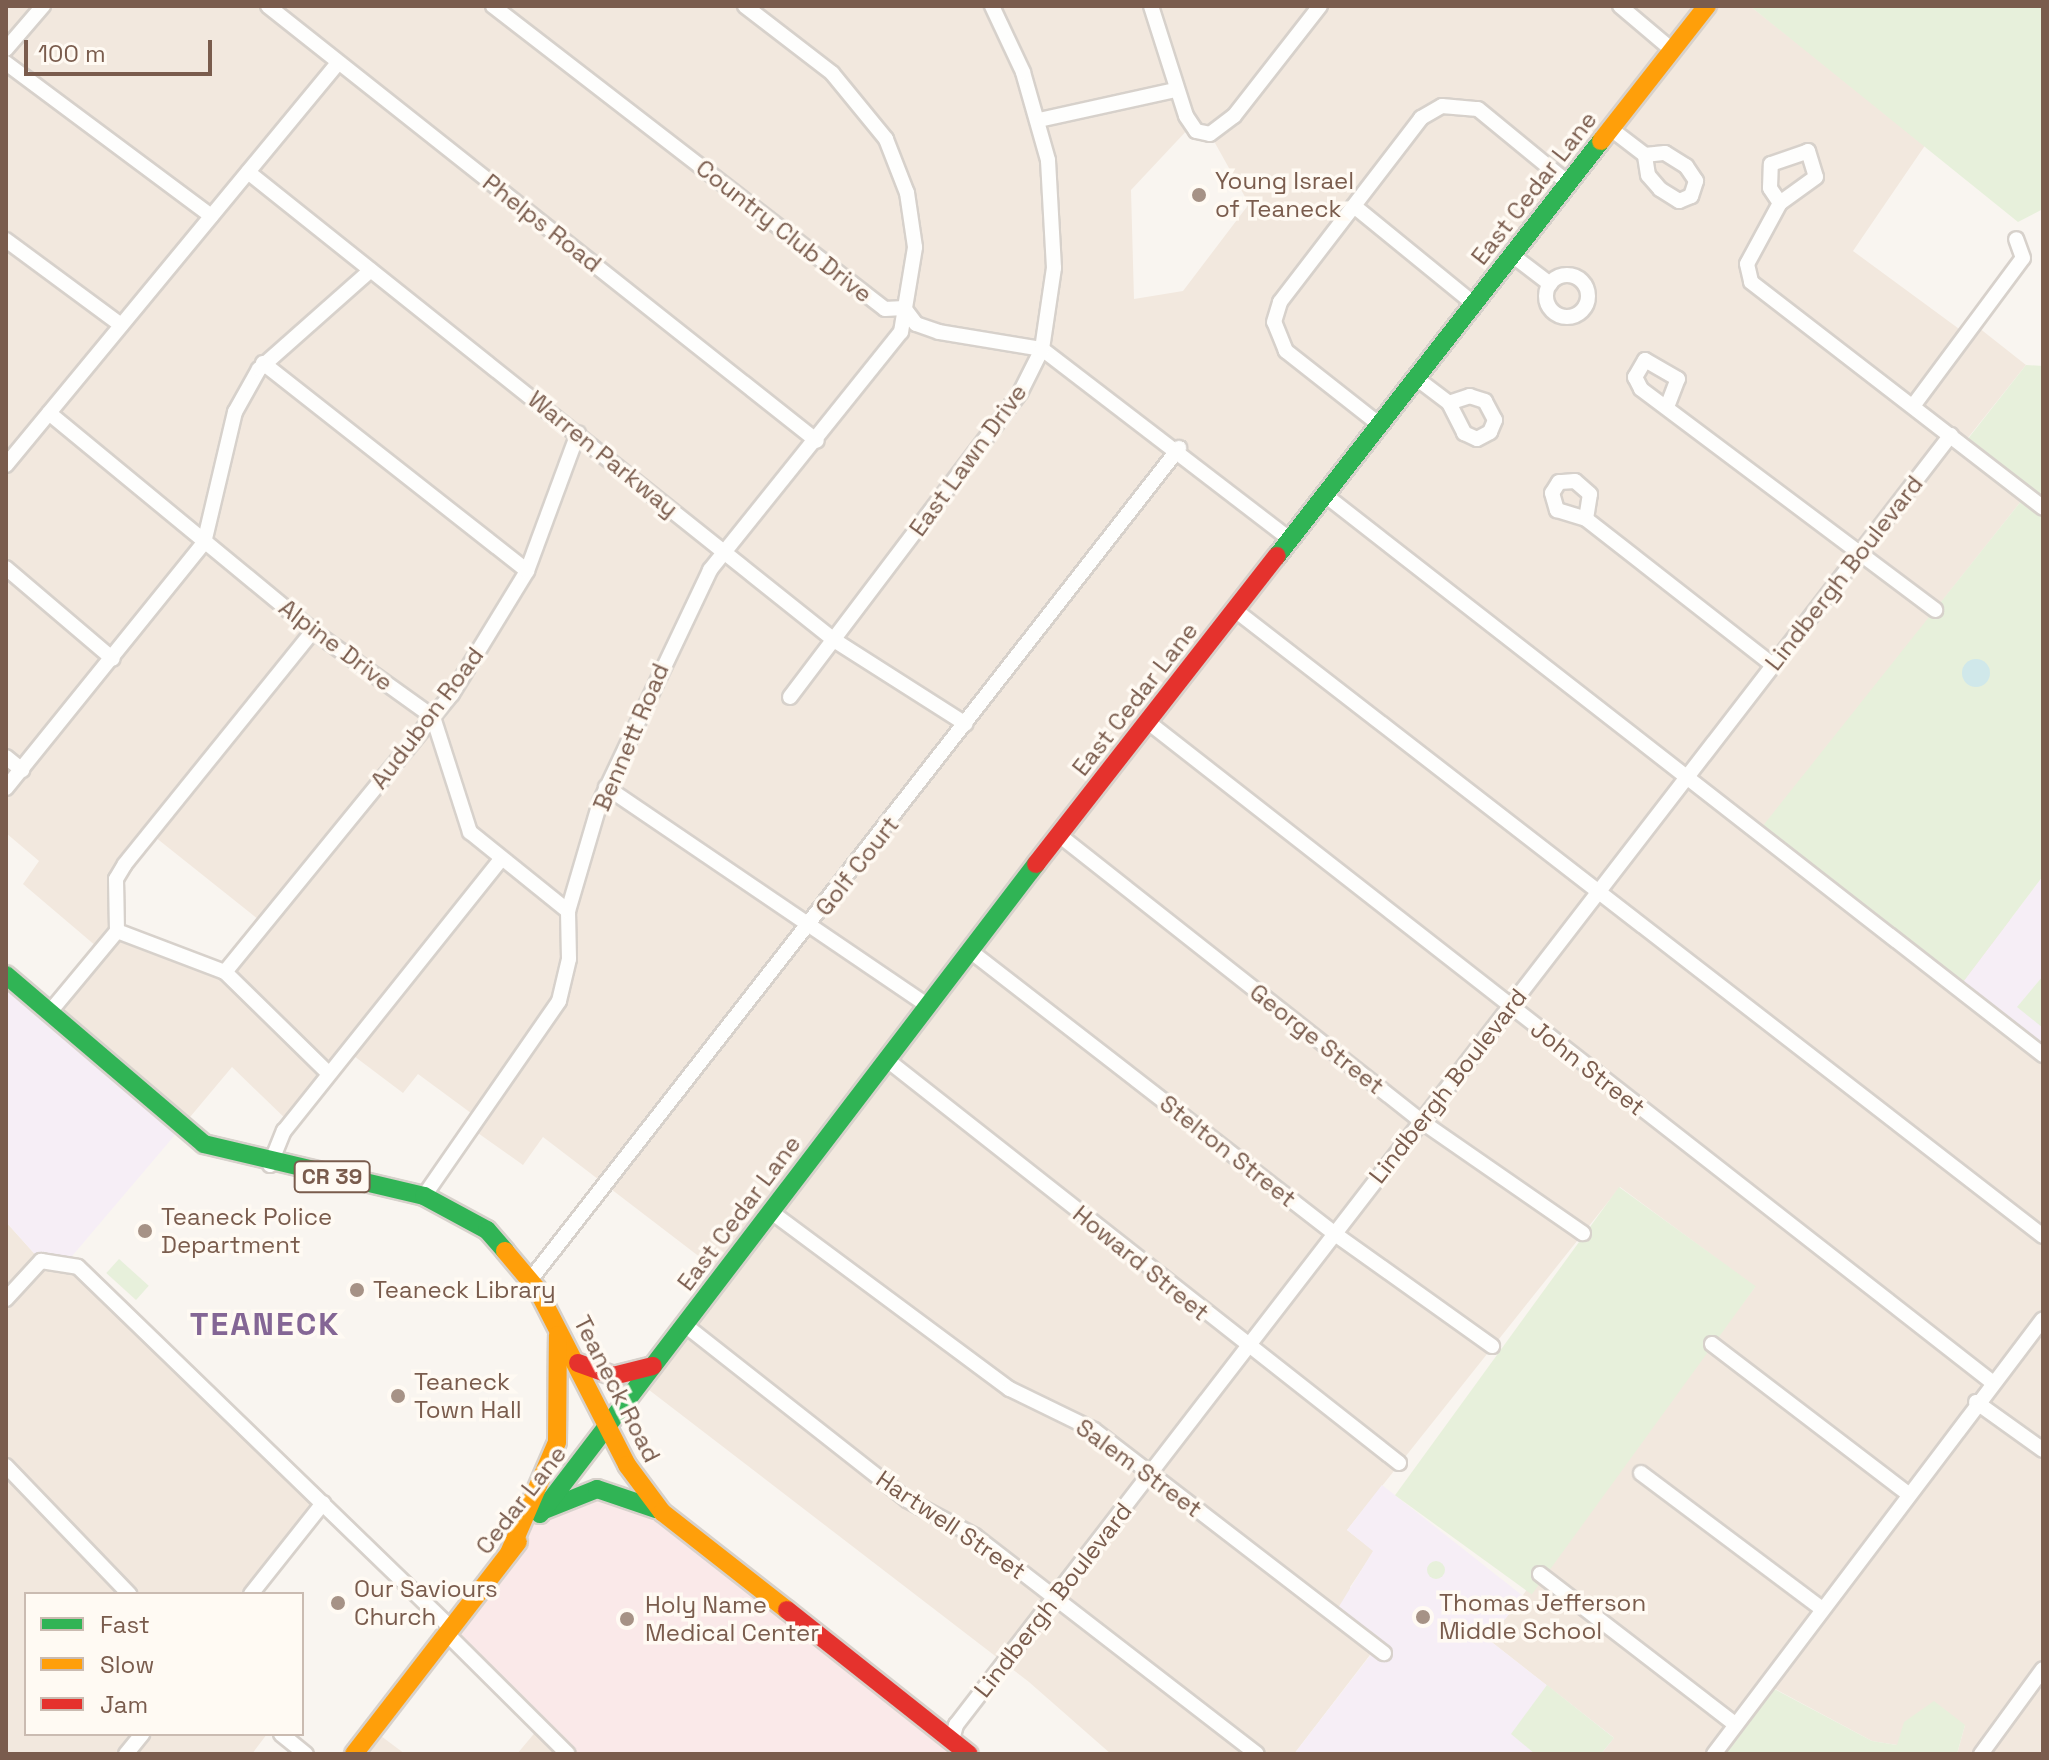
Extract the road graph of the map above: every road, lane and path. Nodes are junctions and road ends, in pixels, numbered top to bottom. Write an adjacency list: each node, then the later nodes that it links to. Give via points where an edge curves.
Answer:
1 (43, 6): 11 (street)
2 (268, 6): 14 (street, Phelps Road)
3 (493, 6): 30 (street, Country Club Drive, via 885,309)
4 (745, 6): 10 (street, Bennett Road)
5 (992, 6): 16 (street, East Lawn Drive)
6 (1151, 6): 15 (street)
7 (1320, 6): 15 (street, via 1219,129 1196,131)
8 (1620, 6): 12 (street)
9 (1707, 6): 12 (main road, East Cedar Lane)
10 (766, 12): 30 (street, Bennett Road, via 842,82 886,139 913,222 914,266)
11 (6, 49)
12 (1672, 50): 17 (main road, East Cedar Lane)
13 (6, 63): 23 (street)
14 (338, 63): 19 (street); 42 (street, Phelps Road)
15 (1176, 90): 16 (street)
16 (1039, 120): 32 (street, East Lawn Drive, via 1055,235)
17 (1611, 129): 18 (street); 20 (main road, East Cedar Lane)
18 (1645, 155)
19 (248, 172): 23 (street); 27 (street, Warren Parkway)
20 (1568, 183): 22 (street, via 1487,115 1454,104 1421,118); 26 (main road, East Cedar Lane)
21 (1780, 203): 36 (street, via 1747,264 1751,282)
22 (1354, 206): 29 (street); 39 (street, via 1280,302 1274,322 1286,351)
23 (211, 216): 31 (street)
24 (2016, 239): 36 (street, via 2023,258)
25 (6, 240): 31 (street)
26 (1512, 255): 28 (street); 29 (main road, East Cedar Lane)
27 (371, 270): 33 (street); 40 (street, Warren Parkway)
28 (1550, 284)
29 (1474, 304): 34 (main road, East Cedar Lane)
30 (904, 308): 32 (street, Country Club Drive, via 916,324 939,332); 42 (street, Bennett Road, via 890,350)
31 (121, 325): 38 (street)
32 (1042, 349): 43 (street, Country Club Drive); 57 (street, East Lawn Drive, via 1020,393)
33 (263, 363): 49 (street, via 235,412); 53 (street)
34 (1416, 378): 35 (street); 39 (main road, East Cedar Lane)
35 (1449, 403)
36 (1913, 406): 41 (street)
37 (1667, 407): 51 (street)
38 (49, 413): 44 (street); 49 (street, Alpine Drive)
39 (1380, 425): 45 (main road, East Cedar Lane)
40 (578, 433): 50 (street, Warren Parkway); 53 (street, Audubon Road)
41 (1951, 435): 46 (street); 51 (street, Lindbergh Boulevard)
42 (817, 441): 50 (street, Bennett Road)
43 (1179, 448): 48 (street, Country Club Drive); 63 (street, Golf Court)
44 (6, 465)
45 (1325, 495): 48 (main road, East Cedar Lane); 66 (street)
46 (2043, 508)
47 (1586, 519): 59 (street)
48 (1290, 539): 54 (main road, East Cedar Lane)
49 (204, 543): 56 (street, Alpine Drive); 58 (street)
50 (722, 550): 57 (street, Warren Parkway); 67 (street, Bennett Road)
51 (1861, 552): 55 (street); 59 (street, Lindbergh Boulevard)
52 (6, 568): 58 (street)
53 (527, 571): 61 (street, Audubon Road)
54 (1235, 610): 62 (main road, East Cedar Lane); 71 (street)
55 (1935, 610)
56 (313, 631): 61 (street, Alpine Drive); 74 (street, via 125,864 116,879)
57 (834, 640): 60 (street, East Lawn Drive); 63 (street, Warren Parkway)
58 (113, 659): 65 (street)
59 (1773, 665): 66 (street, Lindbergh Boulevard)
60 (790, 697)
61 (433, 717): 70 (street, via 464,820); 76 (street, Audubon Road)
62 (1148, 722): 69 (main road, East Cedar Lane); 79 (street, John Street)
63 (966, 724): 73 (street, Golf Court)
64 (6, 757): 65 (street)
65 (22, 770): 68 (street)
66 (1685, 780): 71 (street, Lindbergh Boulevard); 81 (street)
67 (606, 787): 72 (street, Bennett Road); 73 (street)
68 (6, 788)
69 (1059, 835): 75 (main road, East Cedar Lane); 84 (street, George Street)
70 (500, 860): 72 (street); 83 (street)
71 (1598, 892): 79 (street, Lindbergh Boulevard); 90 (street)
72 (568, 911): 86 (street, Bennett Road, via 566,982 548,1022)
73 (809, 929): 78 (street); 91 (street, Golf Court)
74 (117, 931): 76 (street); 80 (street)
75 (969, 950): 78 (main road, East Cedar Lane); 89 (street, Stelton Street)
76 (225, 972): 83 (street)
77 (8, 982): 80 (main road, Teaneck Road / CR 39)
78 (927, 1005): 82 (main road, East Cedar Lane)
79 (1509, 1007): 84 (street, Lindbergh Boulevard); 101 (street, John Street)
80 (49, 1013): 85 (main road, Teaneck Road / CR 39, via 180,1129 221,1152)
81 (2043, 1055)
82 (886, 1059): 87 (main road, East Cedar Lane); 98 (street, Howard Street)
83 (328, 1073): 85 (street, via 276,1140)
84 (1421, 1121): 88 (street, George Street); 89 (street, Lindbergh Boulevard)
85 (270, 1165): 86 (main road, Teaneck Road / CR 39)
86 (424, 1196): 91 (main road, Teaneck Road / CR 39, via 487,1230)
87 (770, 1211): 95 (main road, East Cedar Lane); 108 (street, Salem Street, via 1010,1389 1094,1430)
88 (1583, 1233)
89 (1335, 1234): 97 (street, Stelton Street); 98 (street, Lindbergh Boulevard)
90 (2043, 1236)
91 (531, 1279): 94 (main road, Teaneck Road / CR 39)
92 (6, 1299): 110 (street, via 34,1265 53,1259 85,1273)
93 (2043, 1319): 101 (street)
94 (557, 1325): 99 (main road, Teaneck Road / CR 39); 113 (main road, via 557,1442)
95 (685, 1325): 100 (main road, East Cedar Lane); 117 (street, Hartwell Street, via 907,1500 975,1536)
96 (1712, 1344): 109 (street)
97 (1492, 1346)
98 (1247, 1347): 105 (street, Howard Street); 108 (street, Lindbergh Boulevard)
99 (578, 1363): 100 (main road, via 613,1376); 103 (main road, Teaneck Road / CR 39)
100 (653, 1366): 103 (main road, East Cedar Lane)
101 (1992, 1382): 102 (street)
102 (1976, 1402): 104 (street); 109 (street)
103 (608, 1427): 111 (main road, Cedar Lane); 112 (main road, Teaneck Road / CR 39)
104 (2043, 1450)
105 (1399, 1463)
106 (6, 1466): 115 (street)
107 (1641, 1473): 118 (street)
108 (1150, 1475): 117 (street, Lindbergh Boulevard); 120 (street, Salem Street)
109 (1907, 1493): 118 (street)
110 (323, 1503): 116 (street); 119 (street)
111 (542, 1511): 112 (main road, via 597,1489); 113 (main road, Cedar Lane)
112 (662, 1512): 125 (main road, Teaneck Road / CR 39)
113 (509, 1553): 119 (main road, Cedar Lane)
114 (1540, 1574): 122 (street)
115 (127, 1592)
116 (253, 1592)
117 (1055, 1597): 125 (street, Lindbergh Boulevard, via 956,1725); 131 (street, Hartwell Street)
118 (1822, 1609): 122 (street)
119 (449, 1631): 128 (main road, Cedar Lane); 129 (street)
120 (1384, 1653)
121 (2043, 1669): 133 (street)
122 (1735, 1724): 132 (street)
123 (140, 1736): 126 (street)
124 (284, 1736): 127 (street)
125 (952, 1740): 130 (main road, Teaneck Road / CR 39)
126 (126, 1754)
127 (306, 1754)
128 (354, 1754)
129 (568, 1754)
130 (969, 1754)
131 (1257, 1754)
132 (1714, 1754)
133 (1981, 1754)

